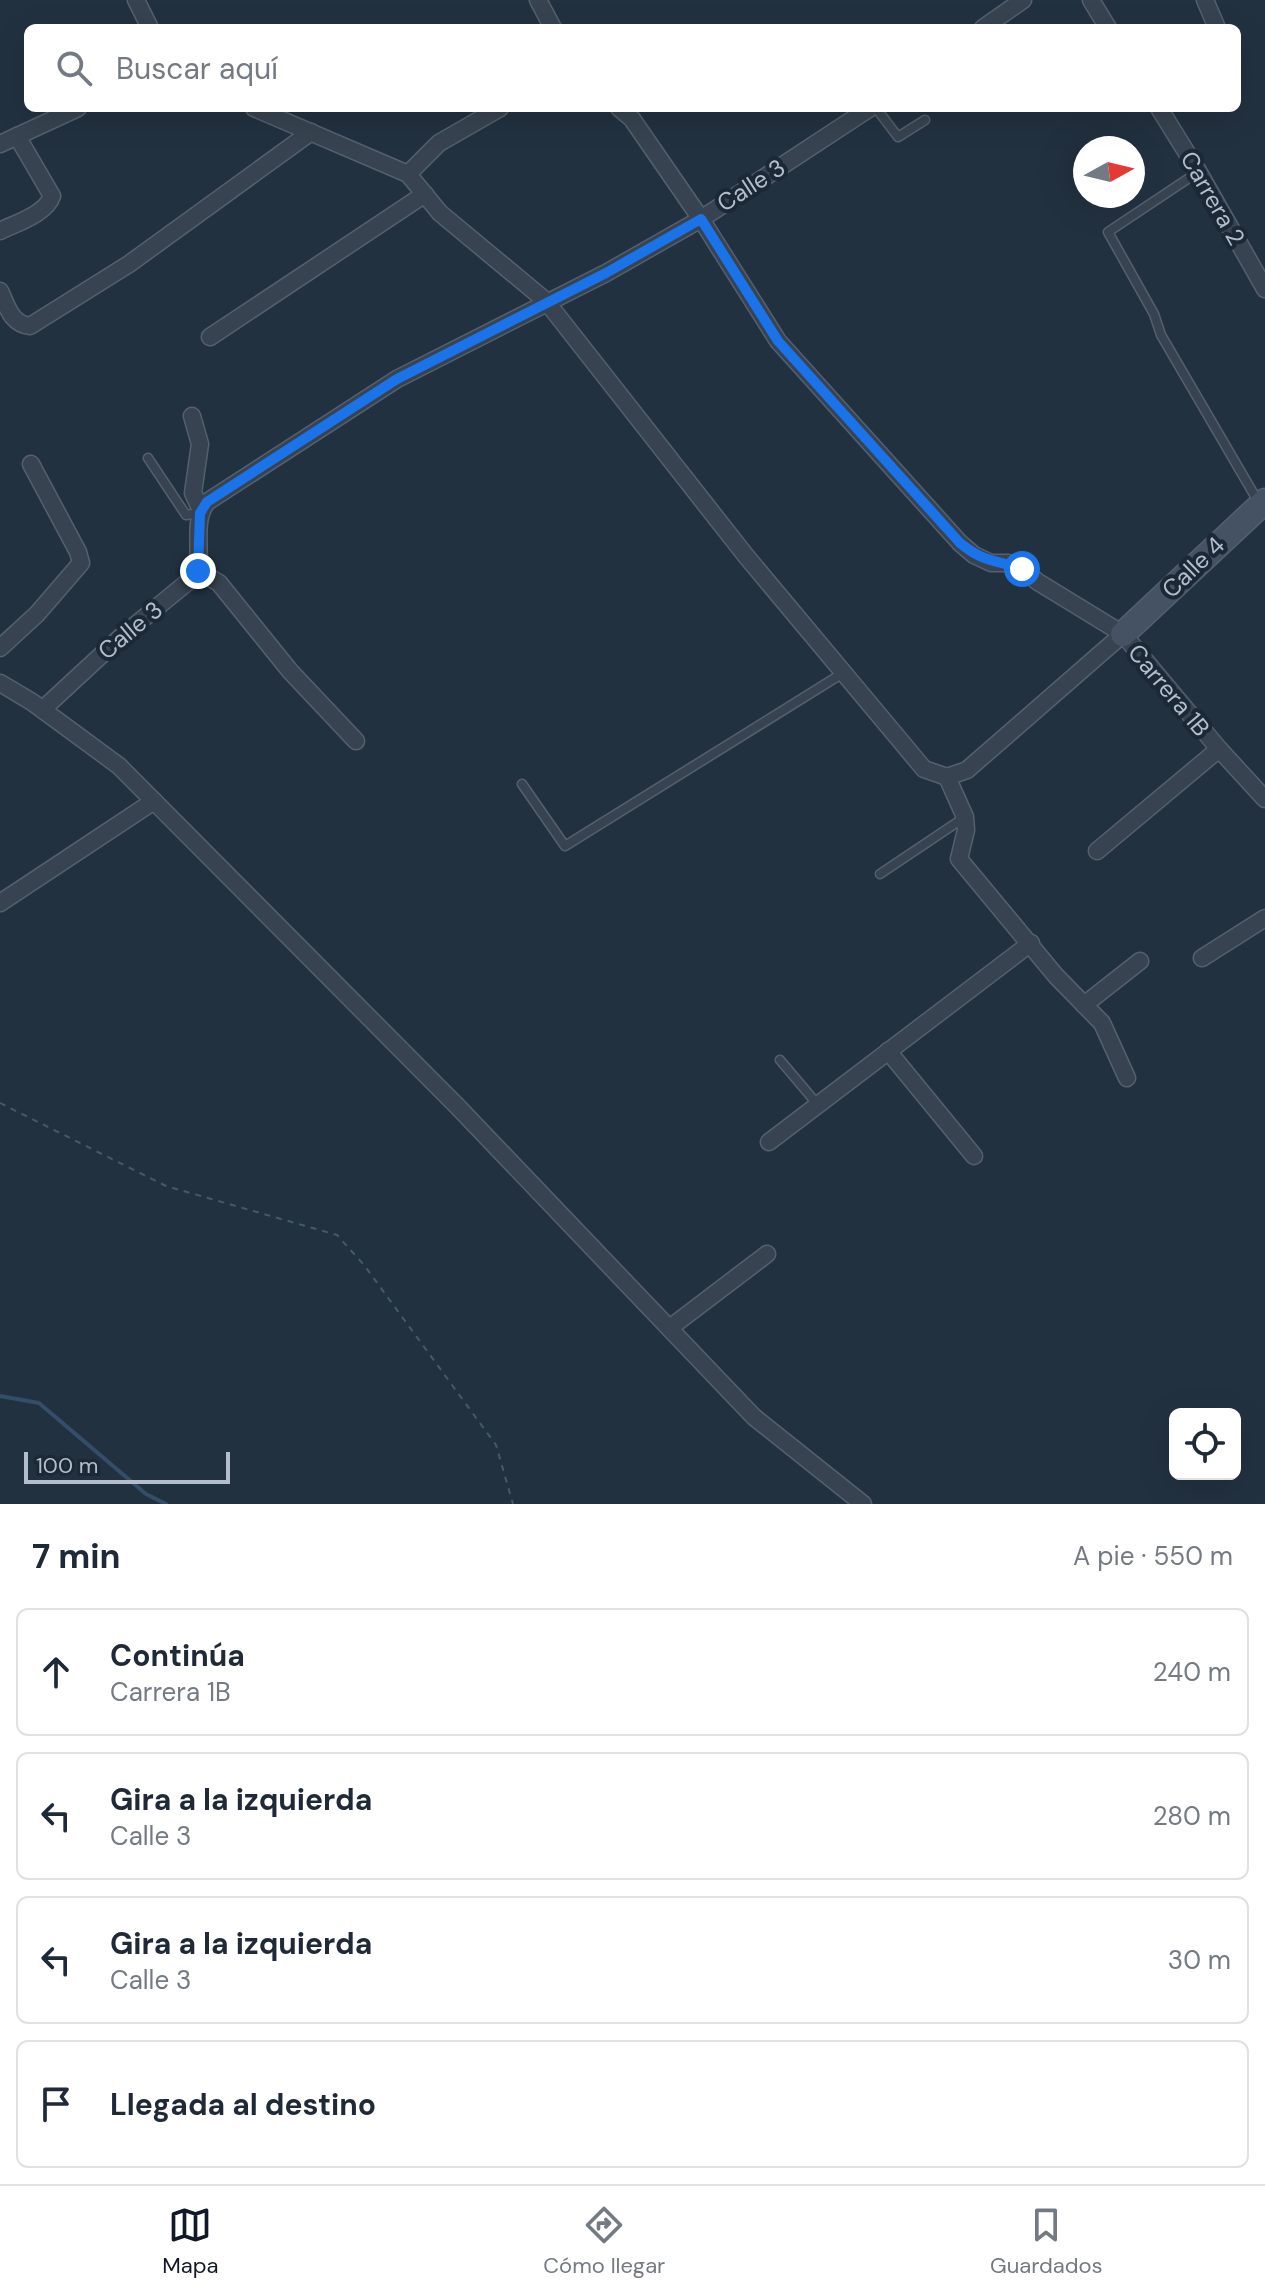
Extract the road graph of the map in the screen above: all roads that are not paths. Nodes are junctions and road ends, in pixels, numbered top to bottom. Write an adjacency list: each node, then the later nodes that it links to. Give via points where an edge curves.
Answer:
1 (136, 0): 6 (street)
2 (538, 0): 7 (street)
3 (1091, 0): 9 (street)
4 (1205, 0): 10 (street)
5 (1015, 2): 8 (street)
6 (148, 24)
7 (551, 24)
8 (988, 24)
9 (1106, 24)
10 (1215, 24)
11 (69, 112): 20 (street)
12 (264, 112): 19 (street)
13 (493, 112): 23 (street, via 439,143)
14 (624, 112): 25 (street, Carrera 1B)
15 (864, 112): 25 (street, Calle 3)
16 (879, 112): 18 (lane, via 898,137)
17 (1161, 112): 22 (street, Carrera 2)
18 (925, 120)
19 (311, 132): 23 (street); 28 (street, via 129,264 30,326 14,319)
20 (17, 136): 21 (street); 26 (street, via 52,196 43,208)
21 (0, 144)
22 (1198, 171): 27 (street, Carrera 2); 34 (lane, via 1108,232 1161,335)
23 (408, 174): 24 (street)
24 (425, 194): 29 (street, via 440,213); 30 (street)
25 (701, 219): 29 (street, Calle 3); 37 (street, Carrera 1B, via 778,341 960,543 991,563 1022,569)
26 (0, 231)
27 (1265, 289)
28 (0, 291)
29 (546, 301): 35 (street, Calle 3, via 397,379 207,502); 39 (street)
30 (210, 337)
31 (192, 416): 35 (street, via 200,444 193,493)
32 (148, 458): 35 (lane, via 186,515)
33 (31, 464): 38 (street, via 81,563)
34 (1262, 502): 37 (street, Calle 4)
35 (200, 512): 36 (street)
36 (198, 571): 41 (street, Calle 3); 42 (street, via 219,583 290,671)
37 (1123, 634): 43 (street, Carrera 1B); 44 (street, via 967,770)
38 (0, 648)
39 (843, 672): 44 (street, via 924,769); 45 (lane, via 565,846)
40 (0, 683): 41 (street)
41 (43, 709): 47 (street, via 119,766)
42 (356, 741)
43 (1219, 749): 46 (street, Carrera 1B); 49 (street)
44 (947, 777): 48 (street)
45 (522, 784)
46 (1265, 799)
47 (154, 801): 51 (street); 64 (street)
48 (965, 817): 50 (lane); 53 (street, via 959,859)
49 (1097, 851)
50 (880, 874)
51 (0, 903)
52 (1265, 918): 54 (street)
53 (1031, 943): 56 (street); 57 (street)
54 (1202, 958)
55 (1140, 961): 56 (street)
56 (1084, 1005): 59 (street, via 1102,1023)
57 (888, 1051): 60 (street); 62 (street)
58 (780, 1060): 60 (lane)
59 (1127, 1078)
60 (818, 1105): 61 (street)
61 (769, 1142)
62 (974, 1156)
63 (767, 1254): 64 (street)
64 (671, 1327): 65 (street, via 754,1417)
65 (863, 1504)

